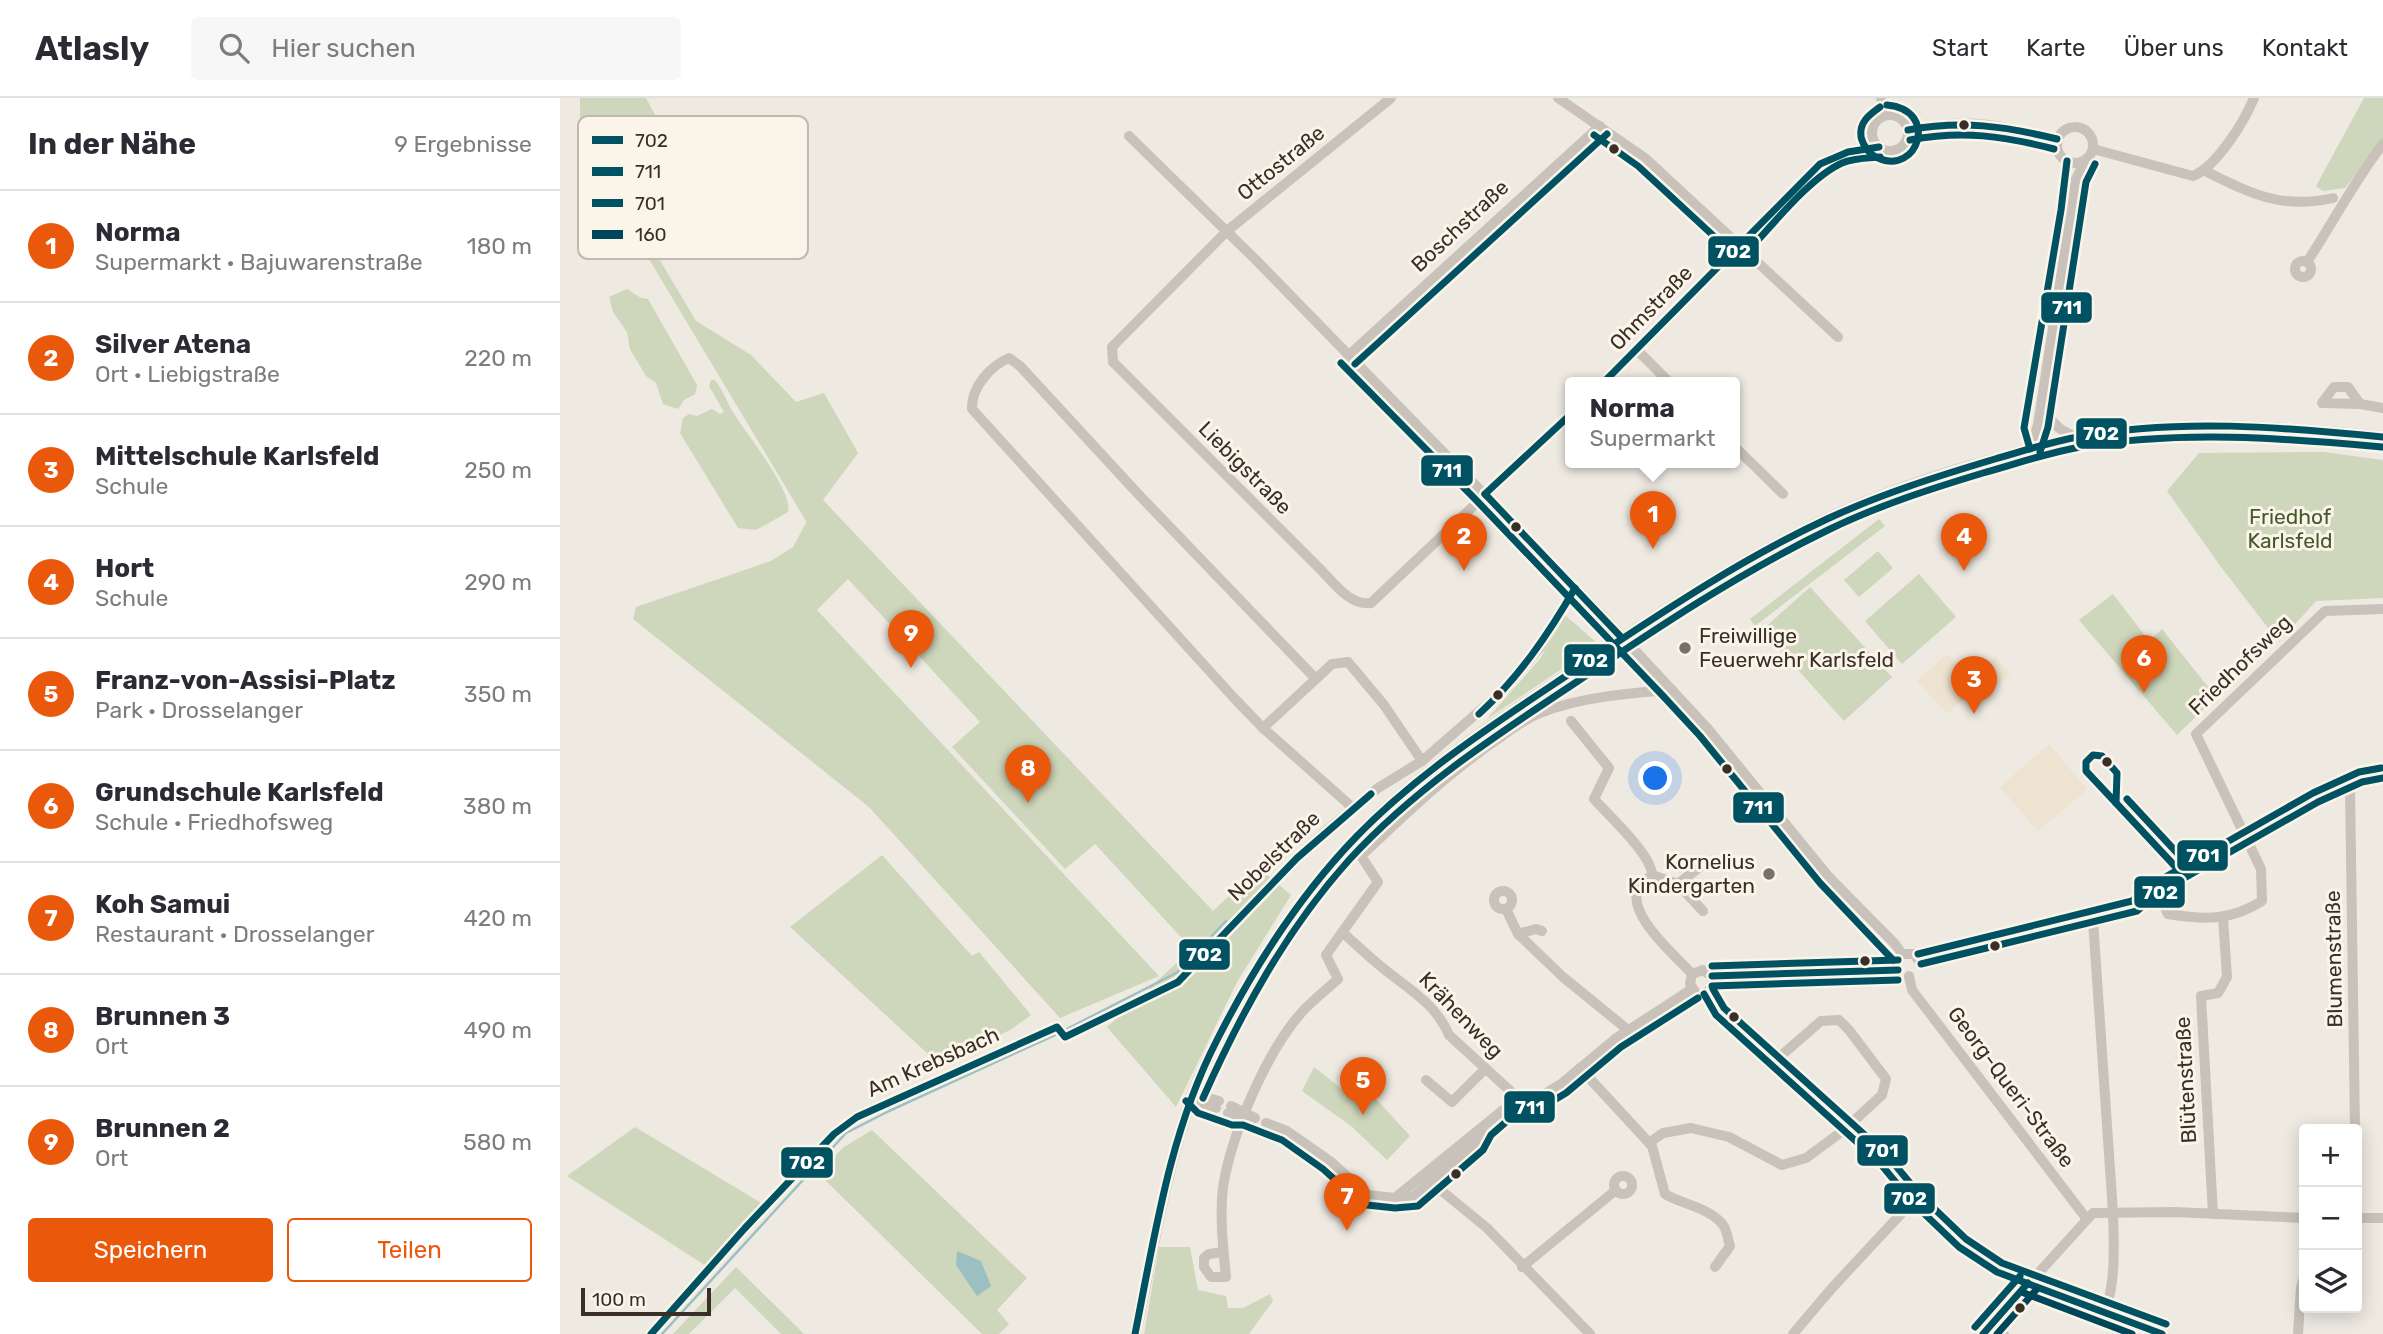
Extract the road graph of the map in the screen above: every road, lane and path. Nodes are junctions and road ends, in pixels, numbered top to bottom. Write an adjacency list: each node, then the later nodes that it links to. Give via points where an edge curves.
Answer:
1 (1391, 98): 20 (street, Ottostraße)
2 (1558, 98): 6 (street)
3 (1881, 98): 5 (street)
4 (2254, 98): 18 (street)
5 (1886, 115): 7 (street, via 1900,117); 8 (street)
6 (1600, 126): 21 (street, via 1646,158); 25 (street, Boschstraße)
7 (1909, 130): 10 (street, via 1931,125 2000,124); 12 (street, via 1901,147 1889,151)
8 (1872, 132): 12 (street); 13 (street)
9 (1129, 136): 20 (street)
10 (2057, 139): 14 (street, via 2069,127 2080,127 2089,133); 17 (street, via 2057,149)
11 (2383, 144): 15 (street)
12 (1879, 147): 13 (street)
13 (1850, 149): 21 (street, Ohmstraße, via 1819,164)
14 (2093, 149): 16 (street); 18 (street, via 2193,176)
15 (2379, 157): 22 (street)
16 (2086, 159): 17 (street); 28 (street, via 2076,179)
17 (2067, 161): 34 (street, via 2025,428)
18 (2205, 171): 19 (street, via 2251,194 2285,203)
19 (2333, 198)
20 (1227, 231): 25 (street); 37 (street, Liebigstraße, via 1112,347 1113,362 1321,570 1362,604 1371,603)
21 (1739, 245): 23 (street); 24 (street, Ohmstraße)
22 (2307, 262)
23 (1838, 337)
24 (1637, 350): 26 (street, Ohmstraße); 27 (street)
25 (1348, 356): 37 (street)
26 (1609, 377)
27 (1664, 377)
28 (2042, 394): 32 (street, via 2056,427); 34 (street)
29 (2360, 404): 30 (street)
30 (2383, 408)
31 (1565, 420): 37 (street)
32 (2079, 437): 33 (main road, via 2248,426); 34 (main road)
33 (2383, 437)
34 (2030, 449): 40 (main road, via 1931,477 1805,530)
35 (1740, 452): 36 (street)
36 (1783, 494)
37 (1485, 495): 38 (street)
38 (1576, 588): 40 (street); 45 (street, Nobelstraße, via 1525,668)
39 (2383, 609): 49 (street, Friedhofsweg, via 2325,611 2196,734)
40 (1622, 638): 42 (street); 75 (main road, via 1483,732 1368,825 1313,886 1259,966)
41 (1316, 679): 44 (street); 44 (street, via 1020,366 1009,358 995,364 975,392 972,409); 45 (street, via 1332,664 1348,662)
42 (1672, 690): 43 (street, via 1624,694); 61 (street, via 1828,876)
43 (1567, 714): 51 (street, via 1609,768 1594,799 1643,852); 59 (street, via 1541,713 1522,722 1427,793 1361,856 1378,883)
44 (1263, 728): 48 (street)
45 (1422, 761): 48 (street, Nobelstraße)
46 (2383, 778): 47 (street)
47 (2350, 787): 49 (street); 81 (street, Blumenstraße)
48 (1353, 808): 70 (street, Nobelstraße, via 1297,858 1178,982)
49 (2247, 841): 53 (street); 56 (street, via 2261,869 2262,901)
50 (1706, 862): 52 (street)
51 (1652, 875): 52 (street); 64 (street, via 1640,886 1636,899 1640,914)
52 (1678, 884): 55 (street)
53 (2158, 893): 56 (street, via 2168,914); 57 (street, via 2137,911)
54 (1506, 909): 60 (street)
55 (1703, 911)
56 (2223, 918): 88 (street, Blütenstraße, via 2227,978 2218,992 2201,996)
57 (2093, 921): 62 (street); 87 (street)
58 (1542, 932): 60 (street)
59 (1343, 933): 73 (street, Krähenweg, via 1417,992 1444,1022 1449,1035); 79 (street, via 1326,955 1338,979 1302,1012 1274,1054)
60 (1518, 934): 69 (street)
61 (1902, 954): 62 (street, via 1914,954); 63 (street)
62 (1921, 964): 66 (street, via 1918,972)
63 (1898, 970): 65 (street); 66 (street)
64 (1692, 974): 65 (street, via 1703,970); 67 (street)
65 (1712, 976): 68 (street, via 1713,987)
66 (1909, 976): 90 (street, Georg-Queri-Straße, via 1912,990)
67 (1692, 989): 68 (street); 69 (street)
68 (1704, 994): 72 (street, via 1716,1015)
69 (1628, 1030): 71 (street)
70 (1065, 1037): 100 (street, Am Krebsbach, via 1057,1027 857,1117 834,1134)
71 (1580, 1068): 76 (street, via 1543,1095); 83 (street)
72 (1774, 1068): 82 (street); 82 (street, via 1783,1054 1821,1021 1839,1020 1886,1079 1882,1095)
73 (1485, 1069): 74 (street, via 1452,1102); 76 (street, Krähenweg)
74 (1426, 1080)
75 (1193, 1094): 77 (street, via 1202,1103); 101 (main road, via 1166,1180)
76 (1518, 1098): 84 (street, via 1467,1137)
77 (1218, 1105)
78 (1230, 1109): 79 (street, via 1235,1115)
79 (1250, 1116): 93 (street, via 1224,1182)
80 (1266, 1124): 84 (street, via 1300,1139 1368,1195 1413,1197)
81 (2355, 1124)
82 (1844, 1130): 83 (street, via 1807,1158 1782,1165 1729,1137 1691,1128 1663,1133); 86 (street)
83 (1649, 1143): 95 (street, via 1665,1194 1695,1205 1723,1225 1730,1246)
84 (1427, 1179): 94 (street, via 1486,1228)
85 (1616, 1189): 94 (street)
86 (1912, 1202): 96 (street, via 1979,1261); 103 (street)
87 (2113, 1212): 88 (street); 90 (street, via 2093,1213); 97 (street, via 2114,1254)
88 (2213, 1214): 91 (street)
89 (2362, 1217): 92 (street)
90 (2087, 1218): 96 (street)
91 (2299, 1218)
92 (2383, 1218)
93 (1223, 1252)
94 (1522, 1267): 102 (street)
95 (1715, 1267)
96 (2028, 1283): 97 (street); 99 (street)
97 (2105, 1312): 106 (street)
98 (2299, 1313): 107 (street)
99 (1992, 1324): 104 (street); 105 (street)
100 (651, 1334)
101 (1135, 1334)
102 (1590, 1334)
103 (1793, 1334)
104 (1983, 1334)
105 (2004, 1334)
106 (2162, 1334)
107 (2298, 1334)

